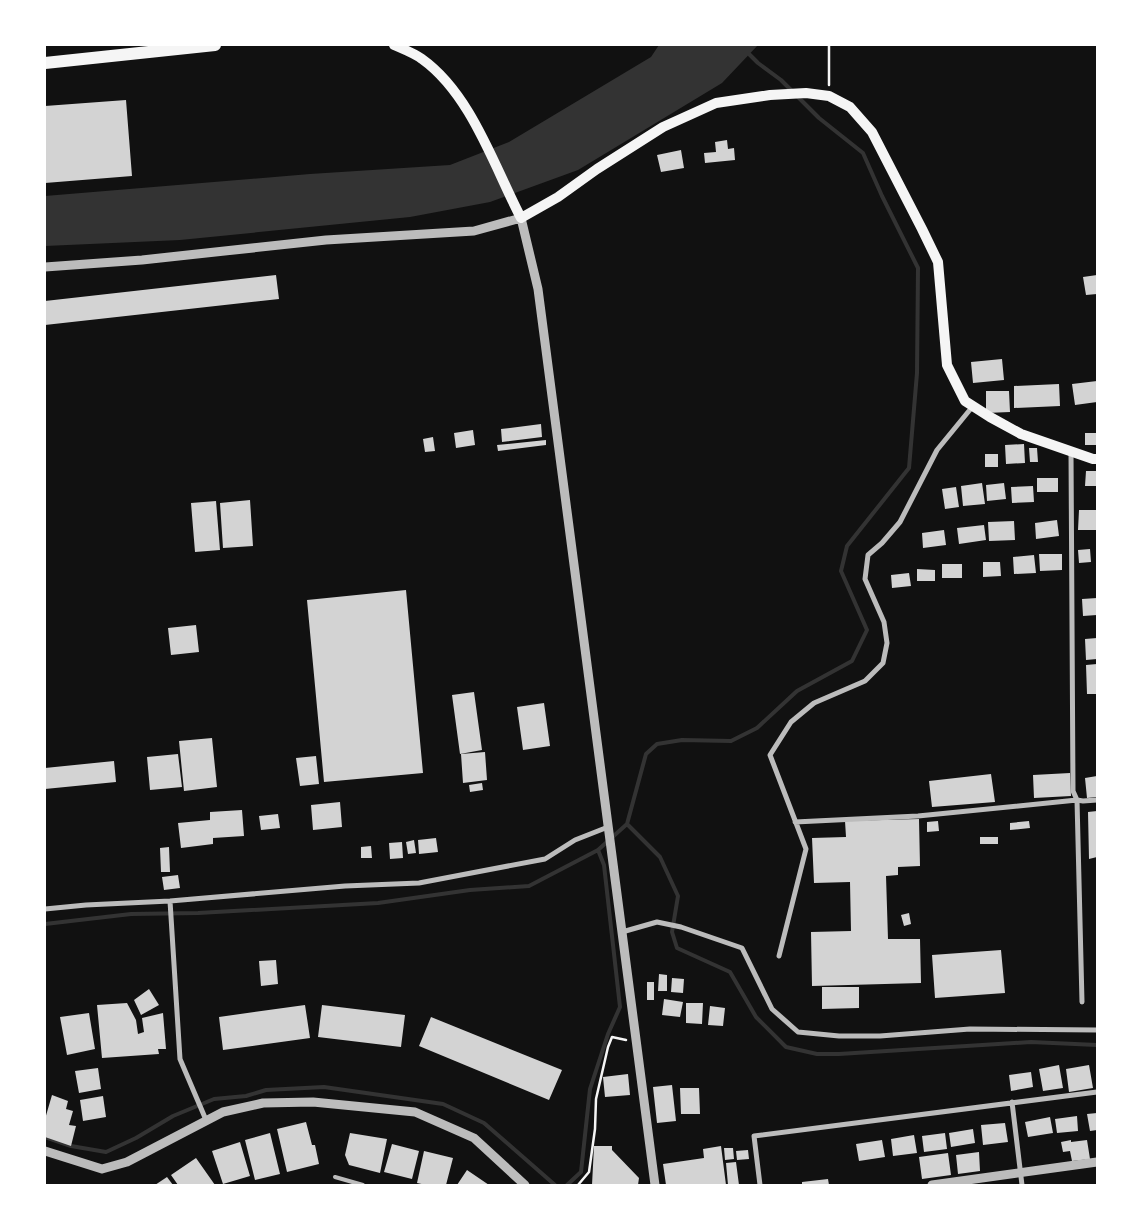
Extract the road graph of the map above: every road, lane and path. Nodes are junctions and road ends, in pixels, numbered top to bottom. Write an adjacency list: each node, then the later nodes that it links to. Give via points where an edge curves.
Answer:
1 (215, 45): 4 (main road)
2 (394, 45): 6 (main road, via 422,59 455,90 484,140)
3 (829, 45): 5 (path)
4 (45, 63)
5 (829, 96): 6 (main road, via 806,93 770,95 716,103 663,127 597,168 558,198); 8 (main road, via 850,107 872,132 938,262 947,365 965,401)
6 (521, 218): 7 (street, via 474,231 326,240); 14 (street, via 538,289)
7 (45, 267)
8 (973, 406): 9 (main road, via 1021,434); 13 (street, via 937,450 900,522 868,555 865,579 884,622 887,643 883,663 865,681 814,703 791,722 770,755)
9 (1071, 452): 10 (main road); 11 (street, via 1073,791)
10 (1097, 459)
11 (1077, 800): 12 (street); 13 (street, via 918,816); 19 (street)
12 (1097, 800)
13 (796, 822): 18 (street, via 806,849)
14 (608, 827): 15 (street, via 575,840 545,859 419,883); 17 (street)
15 (170, 901): 16 (street); 24 (street, via 180,1059)
16 (45, 910)
17 (622, 932): 20 (street, via 657,922 742,948 772,1009 798,1032 880,1036 970,1029); 21 (street)
18 (779, 956)
19 (1082, 1002)
20 (1097, 1030)
21 (637, 1042): 31 (path, via 612,1037 596,1100 589,1172); 32 (street)
22 (1097, 1092): 23 (street)
23 (1012, 1102): 27 (street); 33 (street, via 754,1136)
24 (206, 1120): 25 (street, via 127,1162 102,1169); 30 (street, via 223,1112 263,1103 314,1102 415,1112 474,1138)
25 (45, 1151)
26 (1097, 1162): 27 (street)
27 (1021, 1173): 34 (street); 35 (street)
28 (335, 1177): 29 (lane)
29 (363, 1185)
30 (525, 1185)
31 (578, 1185)
32 (655, 1185)
33 (760, 1185)
34 (932, 1185)
35 (1022, 1185)

